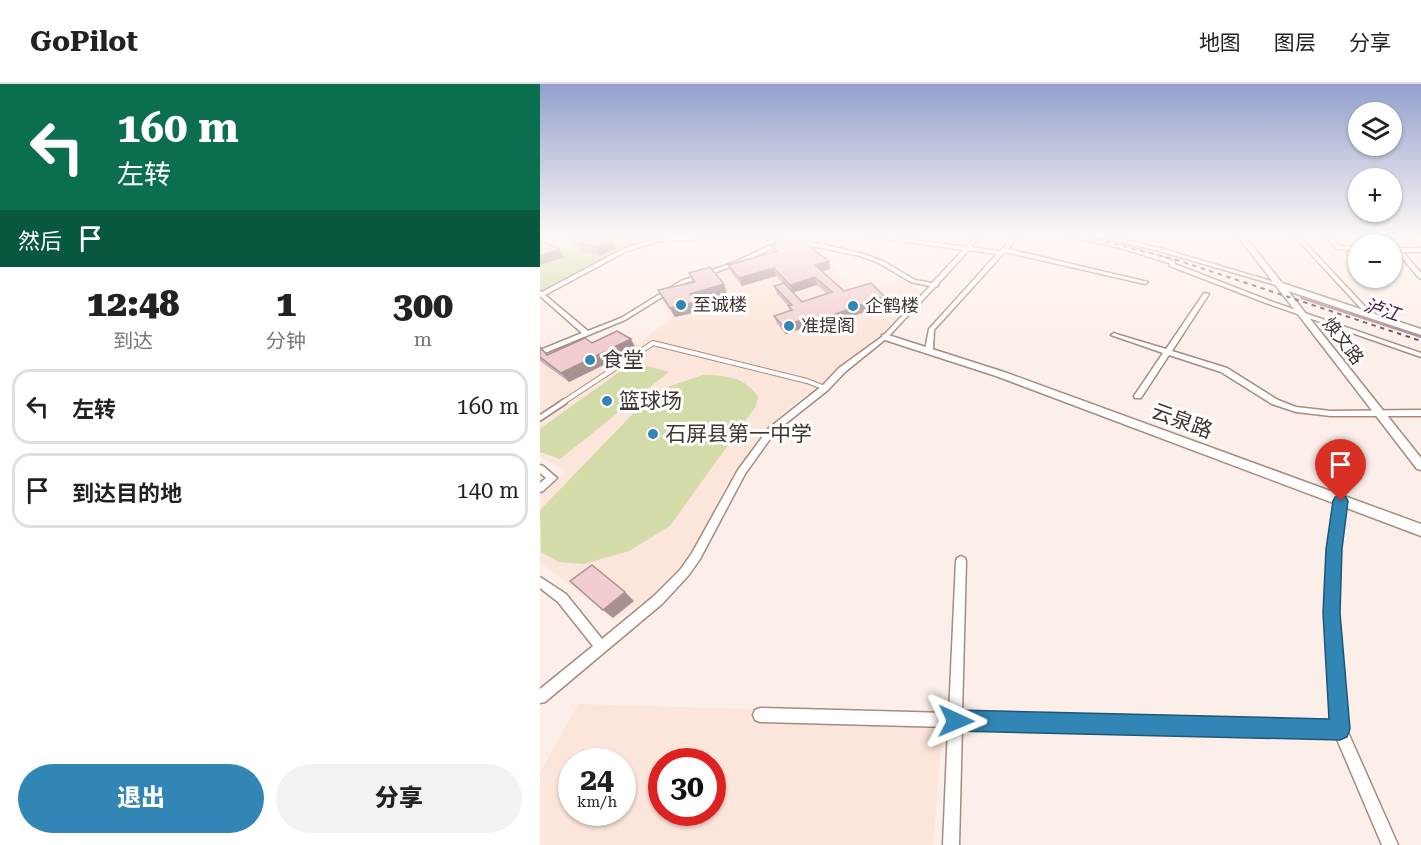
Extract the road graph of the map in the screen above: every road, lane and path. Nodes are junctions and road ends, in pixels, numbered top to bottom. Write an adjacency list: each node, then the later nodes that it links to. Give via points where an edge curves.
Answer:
1 (585, 271): 14 (street)
2 (716, 271): 19 (street, via 683,282 623,319)
3 (895, 271): 13 (street, via 913,281)
4 (949, 271): 13 (street)
5 (986, 271): 22 (street, via 931,330)
6 (1091, 271): 11 (street)
7 (1187, 271): 16 (street)
8 (1231, 271): 12 (street)
9 (1267, 271): 12 (street, 焕文路)
10 (1328, 271): 17 (street)
11 (1145, 282)
12 (1278, 284): 16 (street, 焕文路); 17 (street)
13 (936, 285): 21 (street)
14 (541, 293): 19 (street)
15 (1206, 294): 23 (street)
16 (1299, 311): 25 (street); 28 (street, 焕文路)
17 (1371, 316): 18 (street)
18 (1421, 332)
19 (587, 334): 24 (street)
20 (1114, 334): 23 (street)
21 (885, 338): 22 (street, 云泉路); 26 (street)
22 (929, 350): 34 (street, 云泉路)
23 (1167, 352): 27 (street); 28 (street, via 1224,370 1254,391 1291,408)
24 (540, 353)
25 (1421, 355)
26 (825, 388): 30 (lane, via 653,343); 38 (street, via 772,430 741,472 684,573)
27 (1138, 396)
28 (1379, 412): 29 (street); 31 (street, 焕文路)
29 (1421, 413)
30 (540, 418)
31 (1421, 466)
32 (540, 468): 33 (street, via 552,478)
33 (540, 488)
34 (1341, 501): 35 (street, 云泉路); 42 (street, via 1331,613)
35 (1421, 530)
36 (961, 561): 41 (street)
37 (540, 582): 38 (street, via 562,598)
38 (601, 647): 39 (street)
39 (540, 697)
40 (760, 715): 41 (street)
41 (956, 721): 42 (street); 43 (street)
42 (1340, 729): 44 (street)
43 (951, 845)
44 (1390, 845)

